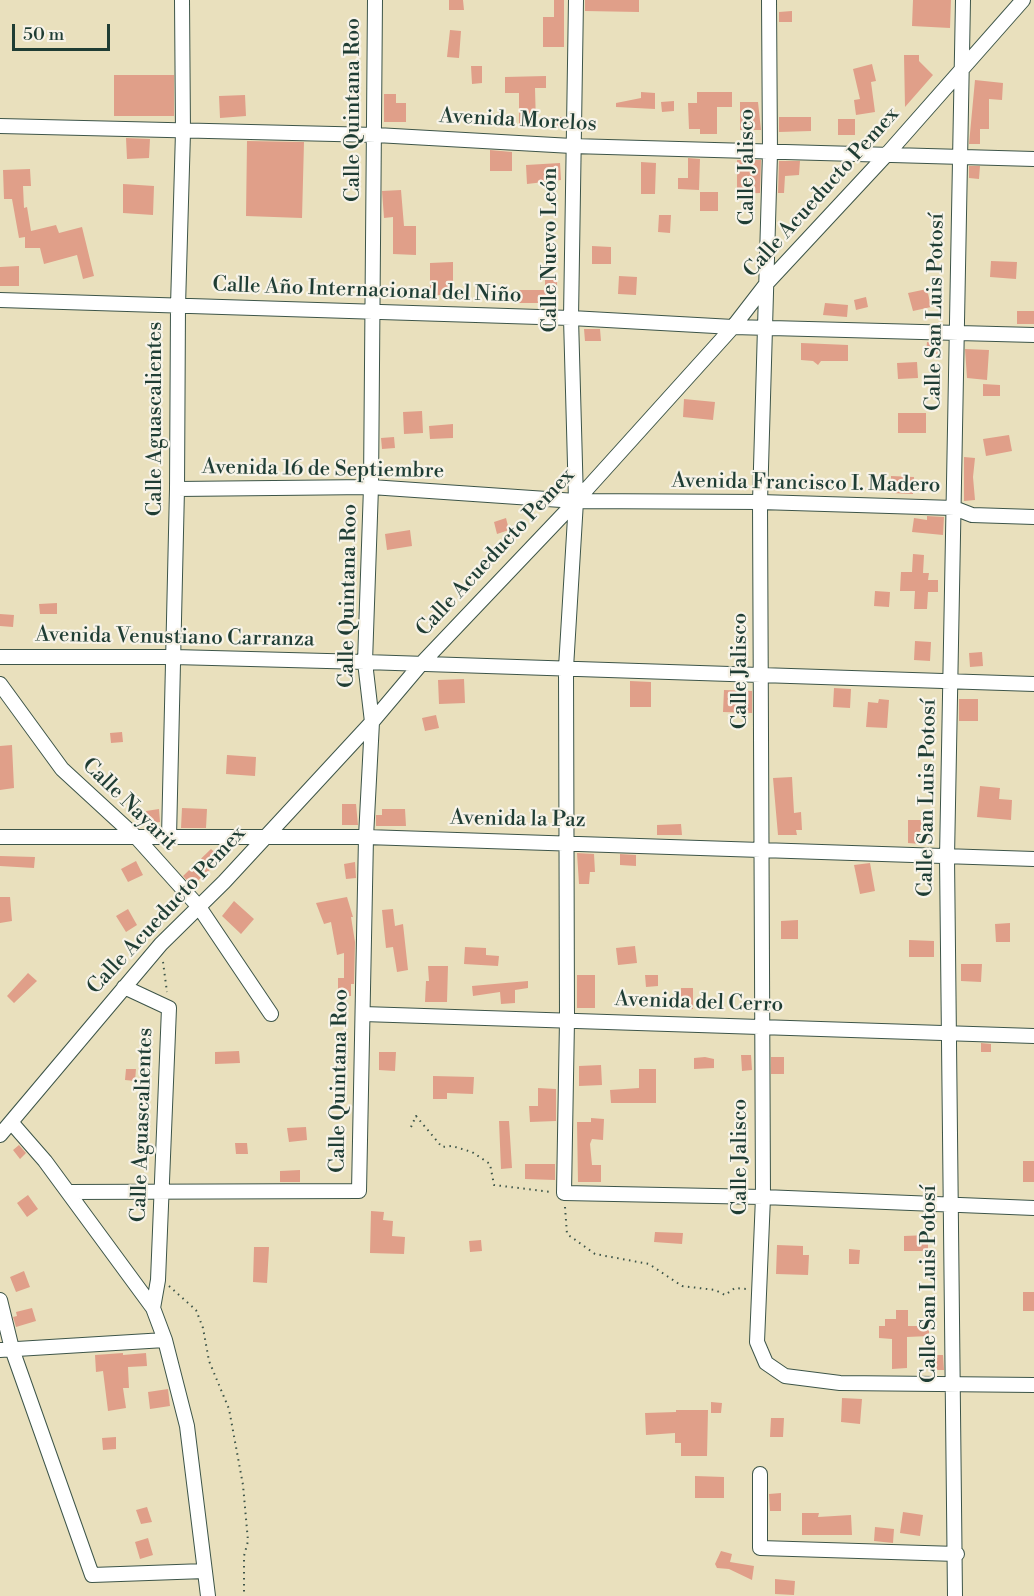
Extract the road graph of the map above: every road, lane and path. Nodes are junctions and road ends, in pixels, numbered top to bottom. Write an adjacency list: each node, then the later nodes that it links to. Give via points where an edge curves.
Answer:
1 (182, 0): 9 (street, Calle Aguascalientes)
2 (375, 0): 10 (street, Calle Quintana Roo)
3 (576, 0): 11 (street, Calle Nuevo León)
4 (768, 0): 12 (street, Calle Jalisco)
5 (963, 0): 7 (street, Calle San Luis Potosí)
6 (1023, 0): 7 (street, Calle Acueducto Pemex)
7 (961, 71): 13 (street, Calle Acueducto Pemex); 14 (street, Calle San Luis Potosí)
8 (0, 126): 9 (street, Avenida Morelos)
9 (183, 132): 10 (street, Avenida Morelos); 18 (street, Calle Aguascalientes)
10 (376, 135): 11 (street, Avenida Morelos); 19 (street, Calle Quintana Roo)
11 (572, 146): 12 (street, Avenida Morelos); 20 (street, Calle Nuevo León)
12 (770, 153): 13 (street, Avenida Morelos); 16 (street, Calle Jalisco)
13 (888, 153): 14 (street, Avenida Morelos); 16 (street, Calle Acueducto Pemex)
14 (961, 156): 15 (street, Avenida Morelos); 23 (street, Calle San Luis Potosí)
15 (1034, 159)
16 (767, 283): 21 (street, Calle Acueducto Pemex); 22 (street, Calle Jalisco)
17 (0, 300): 18 (street, Calle Año Internacional del Niño)
18 (178, 306): 19 (street, Calle Año Internacional del Niño); 26 (street, Calle Aguascalientes)
19 (372, 312): 20 (street, Calle Año Internacional del Niño); 25 (street, Calle Quintana Roo)
20 (571, 318): 21 (street, Calle Año Internacional del Niño); 27 (street, Calle Nuevo León)
21 (733, 327): 22 (street, Calle Año Internacional del Niño); 27 (street, Calle Acueducto Pemex)
22 (763, 328): 23 (street, Calle Año Internacional del Niño); 28 (street, Calle Jalisco)
23 (956, 332): 24 (street, Calle Año Internacional del Niño); 29 (street, Calle San Luis Potosí)
24 (1034, 335)
25 (371, 487): 26 (street, Avenida 16 de Septiembre); 27 (street, Avenida 16 de Septiembre); 33 (street, Calle Quintana Roo)
26 (177, 489): 32 (street, Calle Aguascalientes)
27 (576, 501): 28 (street, Avenida Francisco I. Madero); 34 (street, Calle Acueducto Pemex); 35 (street)
28 (760, 502): 29 (street, Avenida Francisco I. Madero); 36 (street, Calle Jalisco)
29 (954, 508): 30 (street, Avenida Francisco I. Madero, via 972,515); 37 (street, Calle San Luis Potosí)
30 (1034, 517)
31 (0, 657): 32 (street, Avenida Venustiano Carranza)
32 (174, 657): 33 (street, Avenida Venustiano Carranza); 42 (street, Calle Aguascalientes)
33 (365, 662): 34 (street, Avenida Venustiano Carranza); 40 (street, Calle Quintana Roo)
34 (421, 664): 35 (street, Avenida Venustiano Carranza); 40 (street, Calle Acueducto Pemex)
35 (566, 668): 36 (street, Avenida Venustiano Carranza); 46 (street)
36 (763, 675): 37 (street, Avenida Venustiano Carranza); 47 (street, Calle Jalisco)
37 (950, 681): 39 (street, Avenida Venustiano Carranza); 48 (street, Calle San Luis Potosí)
38 (0, 684): 44 (street, Calle Nayarit, via 62,769)
39 (1034, 684)
40 (372, 722): 43 (street, Calle Quintana Roo); 45 (street, Calle Acueducto Pemex)
41 (0, 837): 44 (street, Avenida la Paz)
42 (169, 837): 44 (street, Avenida la Paz); 45 (street, Avenida la Paz)
43 (366, 837): 45 (street, Avenida la Paz); 46 (street, Avenida la Paz); 55 (street, Calle Quintana Roo)
44 (137, 838): 50 (street, Calle Nayarit)
45 (262, 839): 50 (street, Calle Acueducto Pemex)
46 (566, 842): 47 (street, Avenida la Paz); 56 (street)
47 (762, 848): 48 (street, Avenida la Paz); 57 (street, Calle Jalisco)
48 (947, 857): 49 (street, Avenida la Paz); 58 (street, Calle San Luis Potosí)
49 (1034, 859)
50 (198, 907): 51 (street, Calle Acueducto Pemex); 54 (street, Calle Nayarit)
51 (161, 944): 52 (street, Calle Acueducto Pemex); 53 (path, Calle Aguascalientes)
52 (124, 987): 53 (street); 60 (street, Calle Acueducto Pemex)
53 (169, 1008): 64 (street, Calle Aguascalientes)
54 (271, 1014)
55 (363, 1014): 56 (street, Avenida del Cerro); 64 (street, Calle Quintana Roo, via 359,1191)
56 (567, 1020): 57 (street, Avenida del Cerro); 65 (street)
57 (761, 1025): 58 (street, Avenida del Cerro); 66 (street, Calle Jalisco)
58 (949, 1034): 59 (street, Avenida del Cerro); 67 (street, Calle San Luis Potosí)
59 (1034, 1036)
60 (11, 1122): 62 (street, Calle Acueducto Pemex); 63 (street)
61 (411, 1126): 65 (path, via 416,1116 442,1147 472,1152 490,1164 494,1185)
62 (0, 1135)
63 (69, 1192): 64 (street); 72 (street)
64 (162, 1193): 69 (street, Calle Aguascalientes)
65 (564, 1193): 66 (street); 70 (path, via 567,1234 595,1254 649,1264 682,1286 725,1295 735,1288)
66 (763, 1197): 67 (street); 70 (street, Calle Jalisco)
67 (951, 1204): 68 (street); 75 (street, Calle San Luis Potosí)
68 (1034, 1208)
69 (158, 1280): 72 (street, Calle Aguascalientes); 81 (path, via 174,1288 196,1310 209,1361 229,1409 243,1485 248,1541)
70 (759, 1290): 75 (street, Calle Jalisco, via 757,1342 766,1363 785,1376 840,1383)
71 (0, 1300): 74 (street)
72 (153, 1308): 73 (street)
73 (165, 1340): 74 (street); 79 (street, via 193,1459)
74 (6, 1349): 79 (street, via 92,1575)
75 (951, 1384): 76 (street); 78 (street, Calle San Luis Potosí)
76 (1034, 1385)
77 (760, 1474): 78 (street, via 760,1548)
78 (957, 1554): 82 (street, Calle San Luis Potosí)
79 (205, 1570): 80 (street)
80 (208, 1596)
81 (244, 1596)
82 (955, 1596)

